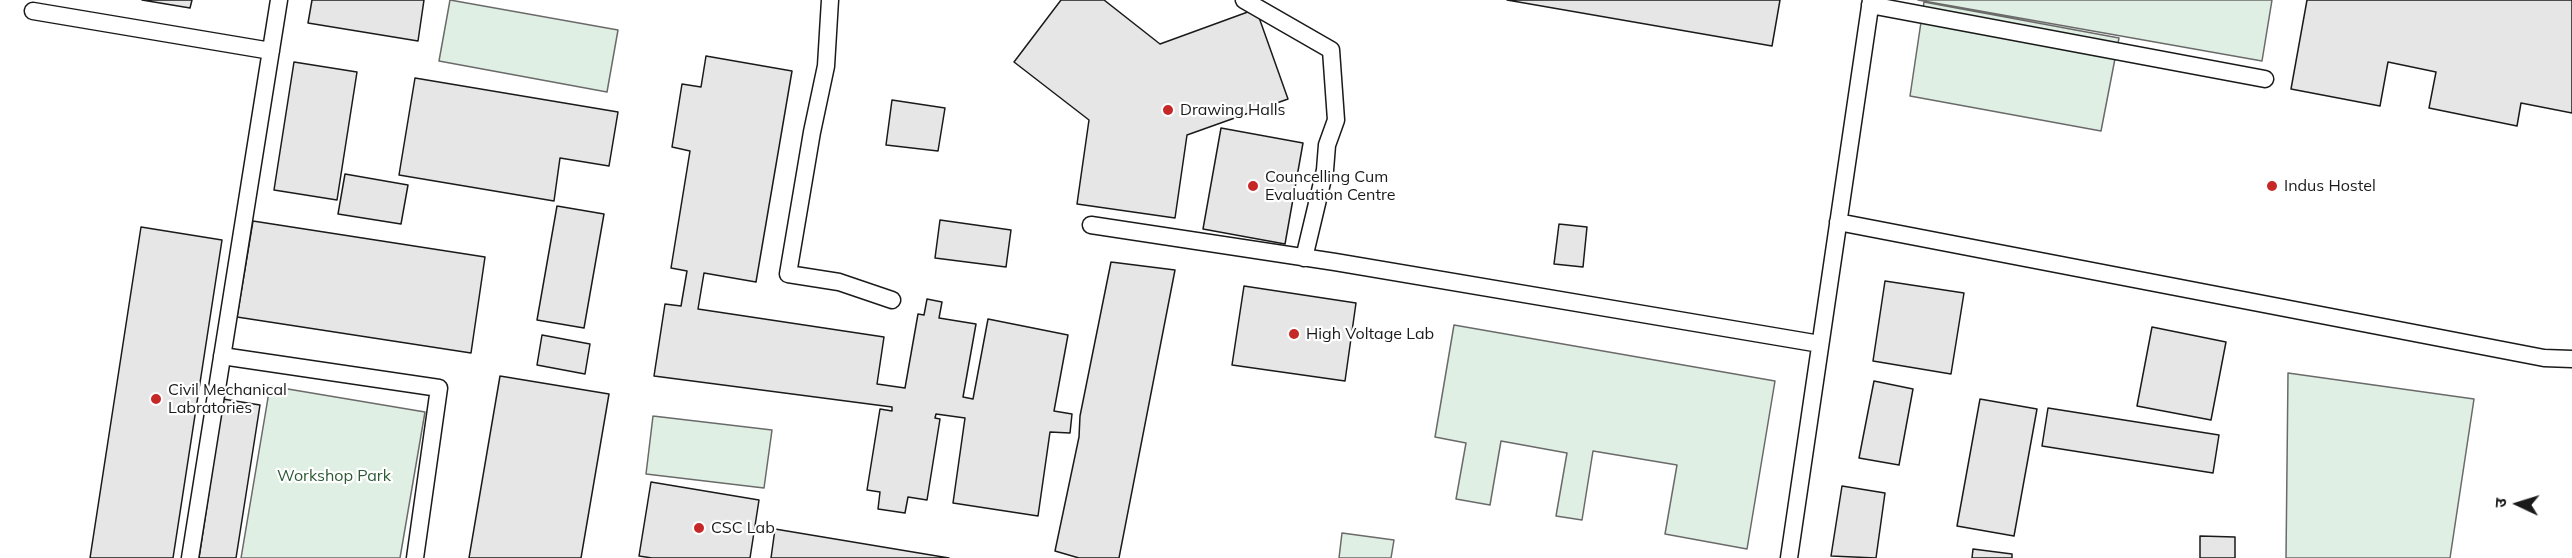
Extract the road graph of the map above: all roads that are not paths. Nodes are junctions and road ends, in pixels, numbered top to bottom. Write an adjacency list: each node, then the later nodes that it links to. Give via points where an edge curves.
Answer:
1 (279, 0): 6 (lane)
2 (830, 0): 11 (lane, via 826,66 788,274 839,282)
3 (1244, 0): 10 (lane, via 1331,50 1336,120 1327,145 1325,170)
4 (1871, 3): 7 (lane); 8 (lane)
5 (33, 11): 6 (lane)
6 (271, 51): 13 (lane)
7 (2265, 78)
8 (1838, 222): 12 (lane); 14 (lane, via 2544,357)
9 (1091, 225): 10 (lane)
10 (1304, 258): 12 (lane)
11 (892, 300)
12 (1820, 344): 17 (lane)
13 (222, 356): 15 (lane); 16 (lane, via 440,388)
14 (2572, 359)
15 (190, 558)
16 (415, 558)
17 (1789, 558)

